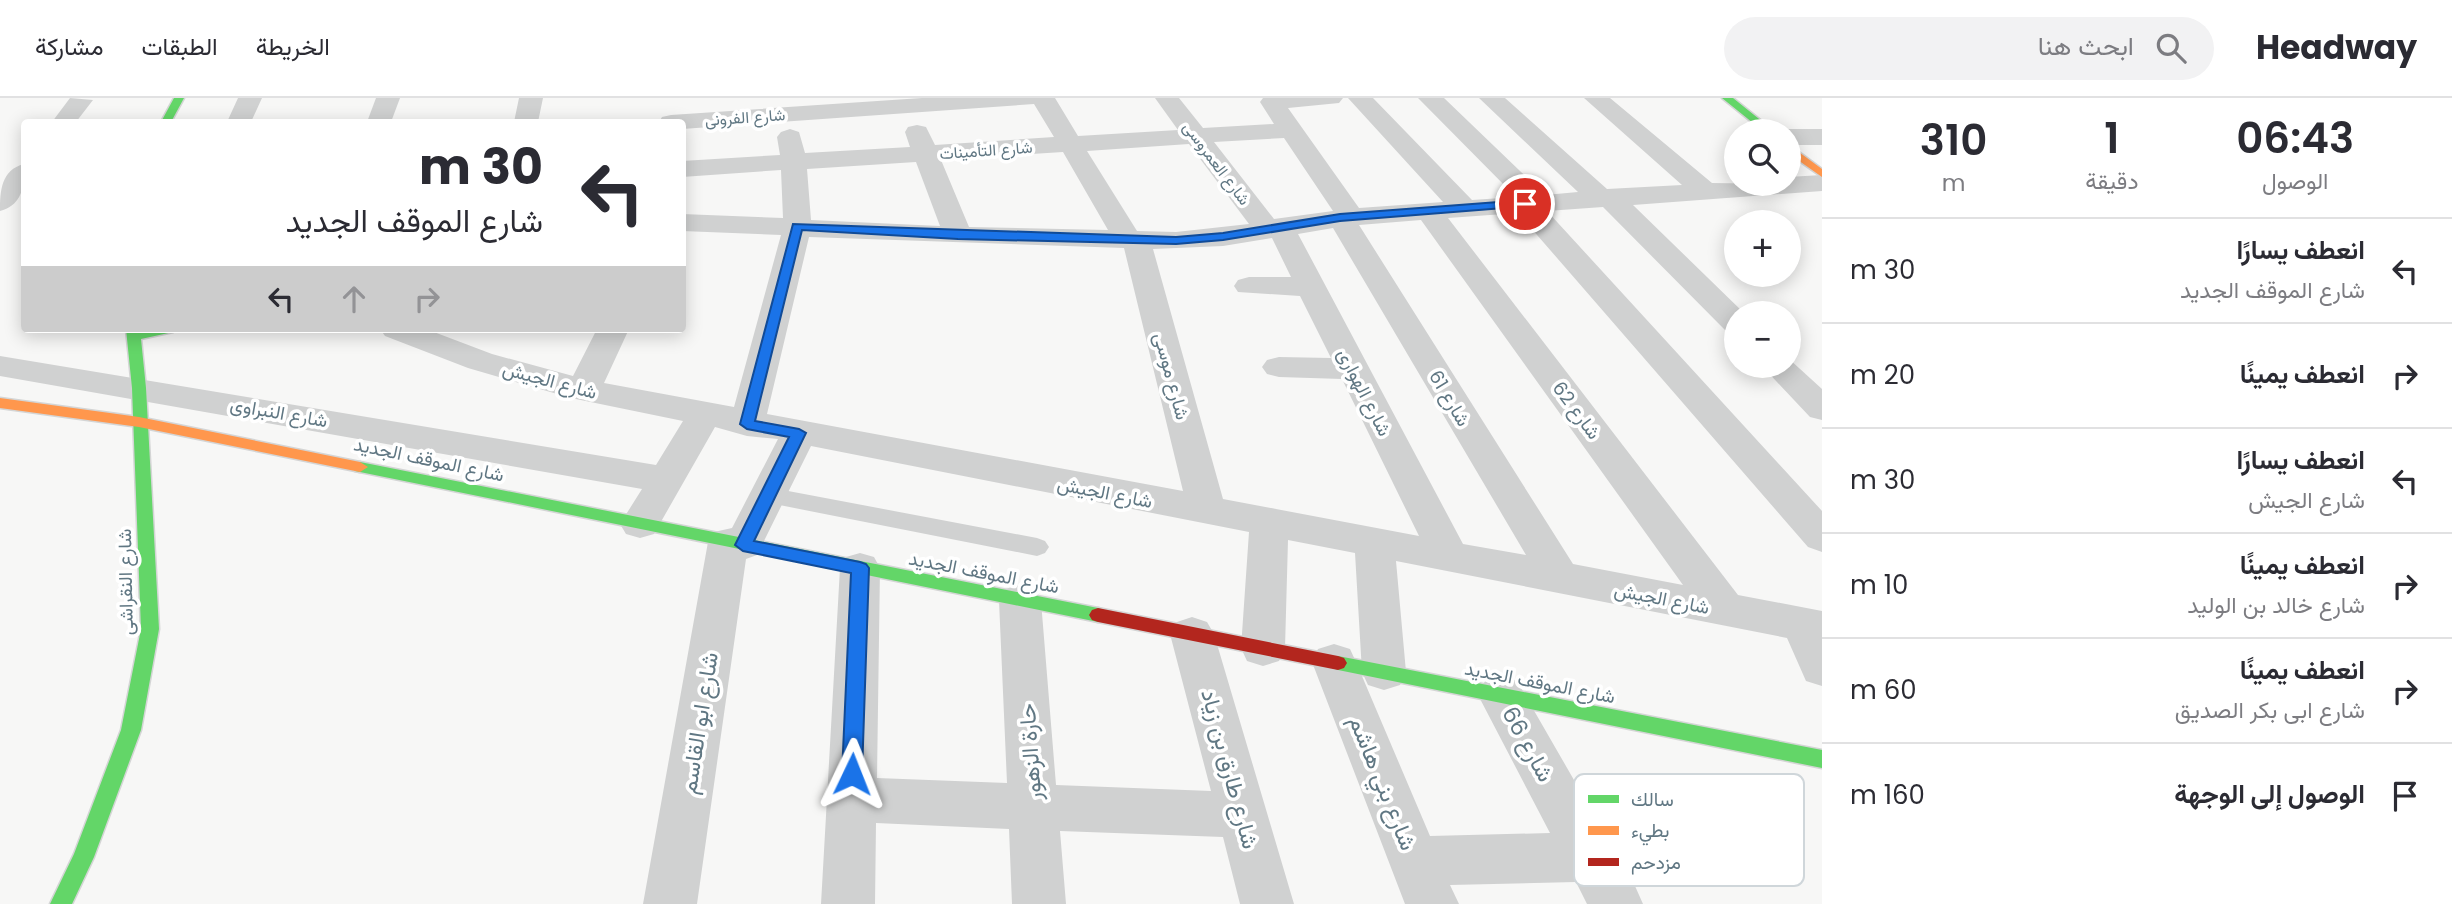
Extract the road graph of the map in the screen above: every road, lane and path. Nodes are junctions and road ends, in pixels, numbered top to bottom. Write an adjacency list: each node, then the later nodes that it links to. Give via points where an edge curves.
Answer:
1 (179, 98): 20 (street)
2 (250, 98): 21 (street)
3 (388, 98): 22 (street)
4 (531, 98): 23 (street)
5 (1029, 98): 16 (street, شارع الفرونى)
6 (1043, 98): 29 (street, شارع موسى)
7 (1167, 98): 26 (street, شارع العمروسى)
8 (1316, 98): 9 (street); 25 (street, شارع 61, via 1272,102)
9 (1331, 98)
10 (1360, 98): 37 (street)
11 (1430, 98): 34 (street)
12 (1492, 98): 40 (street)
13 (1596, 98): 39 (street)
14 (1727, 98): 24 (street)
15 (81, 100): 19 (street)
16 (905, 102): 17 (street, شارع الفرونى); 30 (street)
17 (784, 106): 18 (street, شارع الفرونى); 32 (street)
18 (660, 118)
19 (66, 119)
20 (168, 119)
21 (240, 119)
22 (380, 119)
23 (527, 119)
24 (1754, 119)
25 (1290, 130): 26 (street, شارع التأمينات); 47 (street, شارع 61)
26 (1196, 136): 29 (street, شارع التأمينات); 50 (street, شارع العمروسى)
27 (1801, 137): 28 (street)
28 (1822, 137)
29 (1071, 145): 30 (street, شارع التأمينات); 52 (street, شارع موسى)
30 (926, 154): 32 (street, شارع التأمينات); 51 (street)
31 (1801, 157): 35 (street)
32 (794, 162): 33 (street, شارع التأمينات); 49 (street)
33 (686, 169)
34 (1505, 172): 37 (street); 41 (street)
35 (1822, 174)
36 (21, 176): 42 (street)
37 (1434, 176): 43 (street)
38 (1822, 183): 39 (street)
39 (1704, 190): 40 (street)
40 (1605, 197): 41 (street); 55 (street)
41 (1532, 203): 43 (street); 75 (street)
42 (0, 204)
43 (1464, 208): 45 (street)
44 (21, 210): 46 (street)
45 (1428, 211): 47 (street); 83 (street, شارع 62)
46 (0, 212)
47 (1346, 217): 50 (street); 81 (street, شارع 61)
48 (686, 222): 49 (street)
49 (797, 227): 51 (street); 68 (street)
50 (1273, 227): 52 (street, via 1223,237); 54 (street, شارع الهوارى)
51 (958, 235): 52 (street)
52 (1132, 240): 72 (street, شارع موسى)
53 (1250, 286): 54 (street)
54 (1311, 288): 61 (street, شارع الهوارى)
55 (1724, 311)
56 (134, 333): 66 (street, شارع النقراشى)
57 (408, 333): 63 (street, شارع الجيش, via 480,361)
58 (611, 333): 63 (street)
59 (0, 366): 66 (street, شارع النبراوى)
60 (1279, 367): 61 (street)
61 (1354, 369): 79 (street, شارع الهوارى)
62 (1792, 378): 65 (street)
63 (583, 390): 67 (street, شارع الجيش)
64 (0, 403): 66 (street, شارع الموقف الجديد)
65 (1820, 404)
66 (139, 405): 70 (street, شارع النبراوى); 74 (street, شارع الموقف الجديد); 99 (street, شارع النقراشى, via 150,629 131,730)
67 (705, 414): 68 (street, شارع الجيش); 70 (street)
68 (747, 424): 69 (street, شارع الجيش)
69 (799, 433): 71 (street, شارع ابو القاسم); 72 (street, شارع الجيش)
70 (666, 480): 74 (street)
71 (767, 495): 77 (street, شارع ابو القاسم); 78 (lane)
72 (1207, 511): 73 (street, شارع الجيش)
73 (1269, 523): 76 (street, شارع الجيش); 86 (street)
74 (640, 524): 77 (street, شارع الموقف الجديد)
75 (1822, 537)
76 (1374, 543): 79 (street, شارع الجيش); 89 (street)
77 (735, 544): 80 (street, شارع الموقف الجديد); 100 (street, شارع ابو القاسم)
78 (1037, 547)
79 (1450, 557): 81 (street, شارع الجيش)
80 (860, 568): 82 (street, شارع الموقف الجديد); 92 (street)
81 (1560, 578): 83 (street, شارع الجيش)
82 (1020, 601): 85 (street, شارع الموقف الجديد); 93 (street, حارة الزهور)
83 (1725, 610): 84 (street, شارع الجيش)
84 (1813, 626): 88 (street)
85 (1192, 634): 86 (street, شارع الموقف الجديد); 94 (street, شارع طارق بن زياد)
86 (1263, 648): 87 (street, شارع الموقف الجديد)
87 (1334, 662): 89 (street, شارع الموقف الجديد); 97 (street, شارع بني هاشم)
88 (1822, 668)
89 (1384, 672): 90 (street, شارع الموقف الجديد)
90 (1501, 695): 91 (street, شارع الموقف الجديد); 95 (street, شارع 66)
91 (1822, 759)
92 (851, 800): 93 (street); 101 (street)
93 (1034, 807): 94 (street); 102 (street, حارة الزهور)
94 (1242, 815): 103 (street, شارع طارق بن زياد)
95 (1574, 828)
96 (1574, 859): 97 (street)
97 (1424, 882)
98 (1606, 886): 104 (street, شارع 66)
99 (61, 904)
100 (670, 904)
101 (848, 904)
102 (1039, 904)
103 (1267, 904)
104 (1616, 904)

